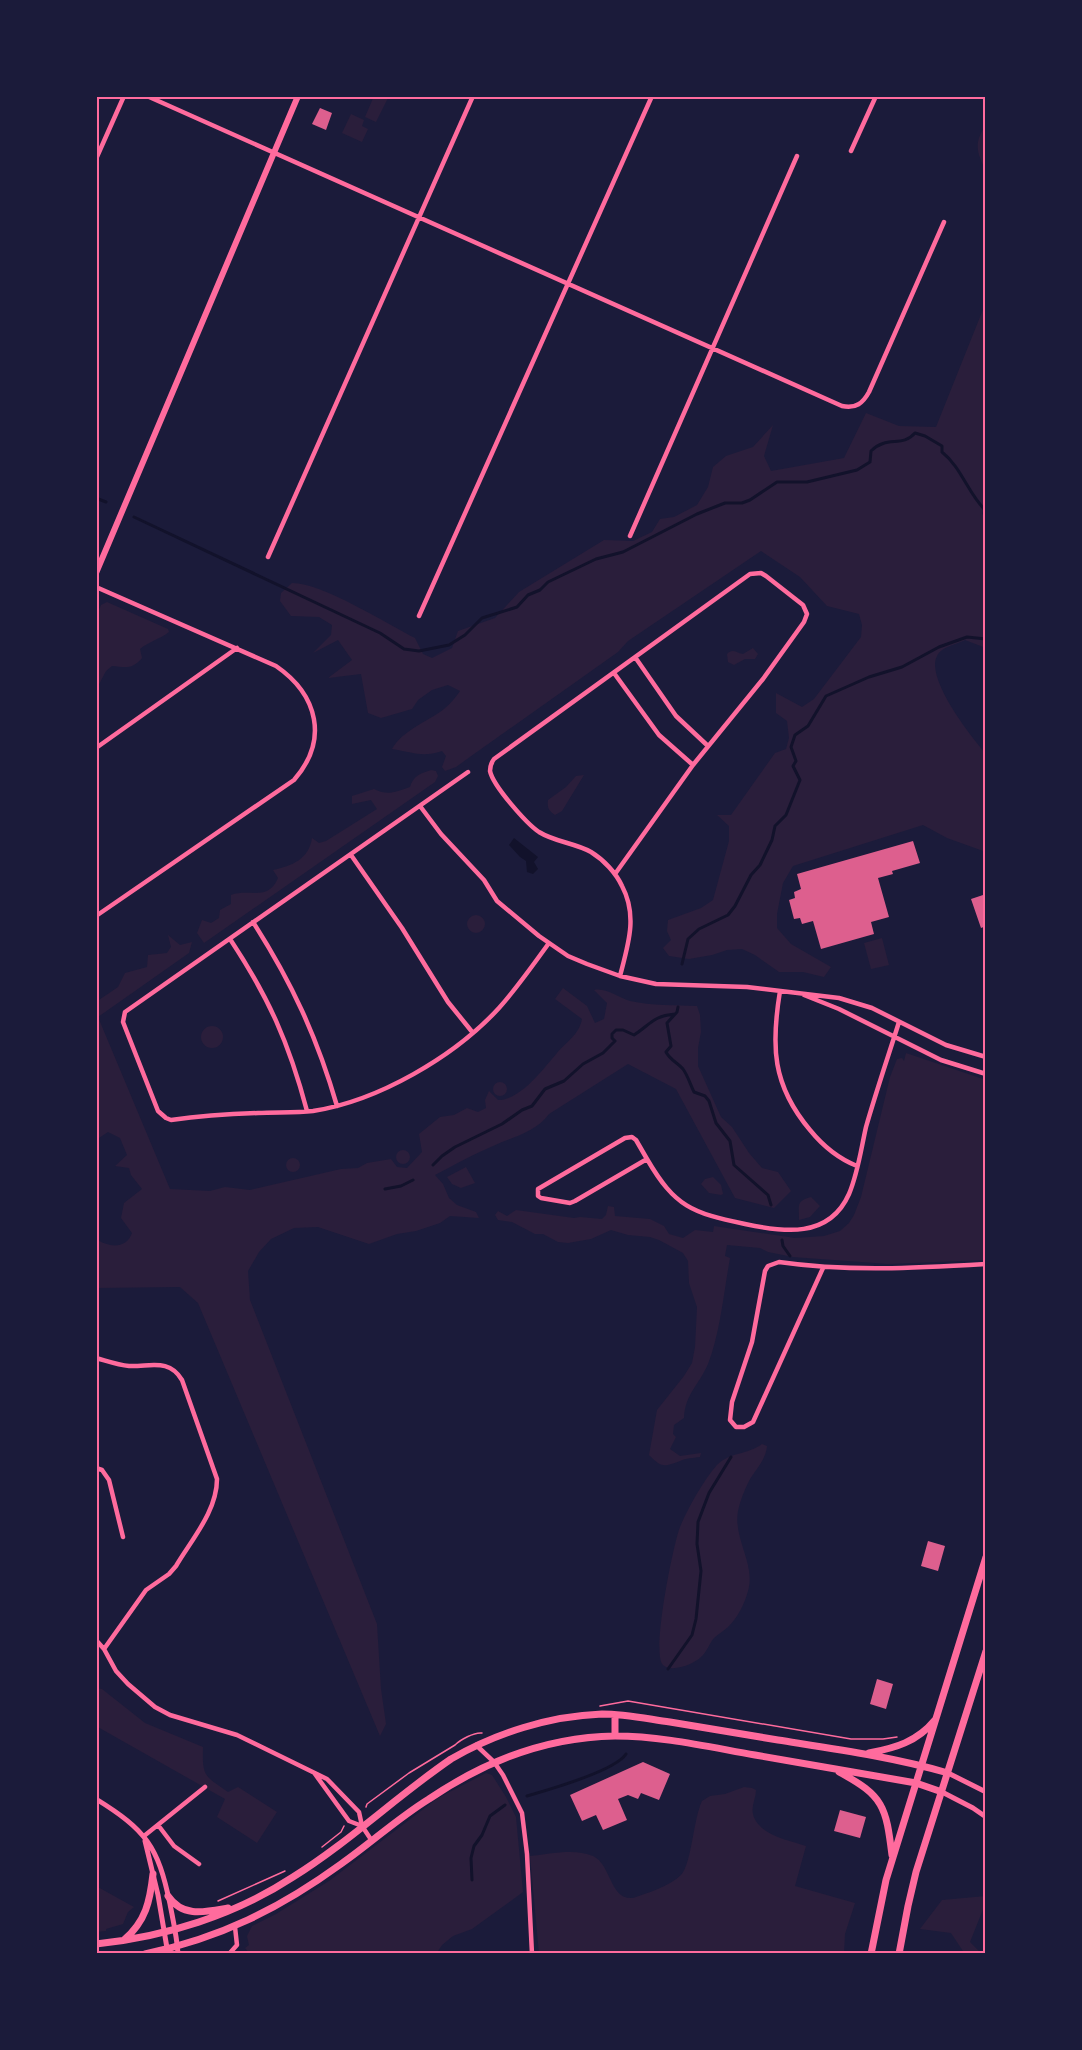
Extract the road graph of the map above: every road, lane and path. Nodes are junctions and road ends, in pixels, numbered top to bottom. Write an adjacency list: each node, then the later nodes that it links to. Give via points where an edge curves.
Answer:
1 (124, 96): 10 (street)
2 (147, 96): 8 (street)
3 (298, 96): 8 (main road)
4 (473, 96): 11 (street)
5 (652, 96): 13 (street)
6 (876, 96): 7 (street)
7 (851, 151)
8 (274, 152): 11 (street); 17 (main road)
9 (797, 156): 14 (street)
10 (96, 159)
11 (420, 218): 13 (street); 16 (street)
12 (944, 222): 14 (street, via 865,399 855,406 842,406)
13 (567, 284): 14 (street); 19 (street)
14 (714, 349): 15 (street)
15 (630, 536)
16 (268, 557)
17 (97, 569)
18 (96, 587): 20 (street)
19 (419, 616)
20 (237, 648): 24 (street); 30 (street, via 276,666 305,694 315,727 307,763 284,788)
21 (635, 657): 22 (street); 23 (street, via 676,716); 23 (street, via 750,574 761,573 803,605 807,614 804,622)
22 (614, 673): 25 (street, via 659,735); 29 (street, via 494,759 490,769 528,823 551,838 591,853)
23 (708, 746): 25 (street)
24 (96, 748)
25 (693, 765): 29 (street)
26 (468, 772): 27 (street)
27 (420, 806): 28 (street); 33 (street, via 484,880 497,901)
28 (351, 855): 31 (street); 38 (street, via 448,1002)
29 (615, 874): 34 (street, via 627,897 631,922)
30 (96, 916)
31 (253, 922): 32 (street); 42 (street, via 304,1012)
32 (230, 939): 43 (street, via 280,1028); 43 (street, via 127,1010 123,1017 158,1111 171,1120)
33 (549, 943): 34 (street, via 580,962); 38 (street, via 498,1009)
34 (620, 976): 35 (street, via 656,984)
35 (780, 991): 36 (street); 45 (street, via 775,1053 786,1096 828,1150)
36 (798, 993): 37 (street, via 848,1000); 39 (street)
37 (899, 1022): 39 (street); 40 (street, via 939,1042)
38 (473, 1033): 42 (street, via 412,1074 374,1094)
39 (895, 1037): 41 (street, via 941,1060); 45 (street)
40 (986, 1057)
41 (986, 1074)
42 (337, 1106): 43 (street)
43 (307, 1111)
44 (647, 1159): 44 (street, via 636,1140 627,1137 537,1192 541,1198 570,1203); 45 (street, via 664,1186 692,1209 711,1217 785,1231 809,1229 830,1217 849,1193)
45 (857, 1166)
46 (986, 1264): 47 (street)
47 (823, 1268): 47 (street, via 753,1422 736,1427 730,1420 731,1410 768,1266 780,1262)
48 (96, 1358): 53 (street, via 128,1366 159,1364 174,1370 182,1380 217,1479 213,1504 177,1566 146,1590)
49 (96, 1468): 50 (street, via 109,1480)
50 (123, 1537)
51 (986, 1557): 57 (main road)
52 (96, 1640): 53 (street)
53 (104, 1649): 66 (street, via 116,1671 155,1707 237,1735)
54 (986, 1651): 67 (main road)
55 (606, 1703): 60 (path, via 628,1701 850,1739)
56 (615, 1715): 59 (main road); 61 (main road, via 543,1722); 62 (main road)
57 (937, 1718): 62 (main road, via 910,1742); 64 (main road)
58 (477, 1733): 73 (path, via 409,1773)
59 (615, 1736): 63 (main road, via 544,1745); 65 (main road, via 690,1744)
60 (900, 1736)
61 (476, 1745): 63 (street); 77 (main road, via 439,1767)
62 (862, 1754): 64 (main road)
63 (494, 1762): 79 (main road, via 427,1799); 97 (street, via 515,1797 524,1822)
64 (922, 1765): 67 (main road); 68 (main road)
65 (832, 1768): 68 (main road); 81 (main road, via 879,1801 888,1820)
66 (315, 1773): 77 (street, via 350,1821); 77 (street, via 327,1779 352,1804 359,1812)
67 (948, 1773): 70 (main road); 71 (street)
68 (916, 1783): 70 (main road); 81 (main road)
69 (205, 1787): 75 (street)
70 (942, 1792): 74 (street); 99 (main road, via 916,1872)
71 (986, 1792)
72 (96, 1799): 78 (street)
73 (366, 1807)
74 (986, 1816)
75 (158, 1826): 78 (street); 82 (street, via 174,1846)
76 (344, 1826): 80 (path)
77 (362, 1826): 79 (street); 87 (main road, via 295,1876)
78 (144, 1836): 84 (street); 85 (street, via 155,1851)
79 (372, 1841): 88 (main road, via 288,1900)
80 (322, 1846)
81 (892, 1858): 98 (main road)
82 (199, 1864)
83 (290, 1869): 86 (path)
84 (153, 1874): 90 (street); 91 (main road, via 146,1914)
85 (168, 1896): 87 (main road, via 192,1913); 89 (street)
86 (210, 1904)
87 (239, 1906): 89 (main road)
88 (235, 1927): 93 (main road); 96 (street, via 237,1945)
89 (175, 1929): 90 (main road); 93 (street)
90 (164, 1932): 91 (main road); 94 (street)
91 (124, 1941): 92 (main road)
92 (96, 1944)
93 (178, 1950): 94 (main road)
94 (168, 1952): 95 (main road)
95 (145, 1954)
96 (229, 1954)
97 (532, 1954)
98 (872, 1954)
99 (899, 1954)

